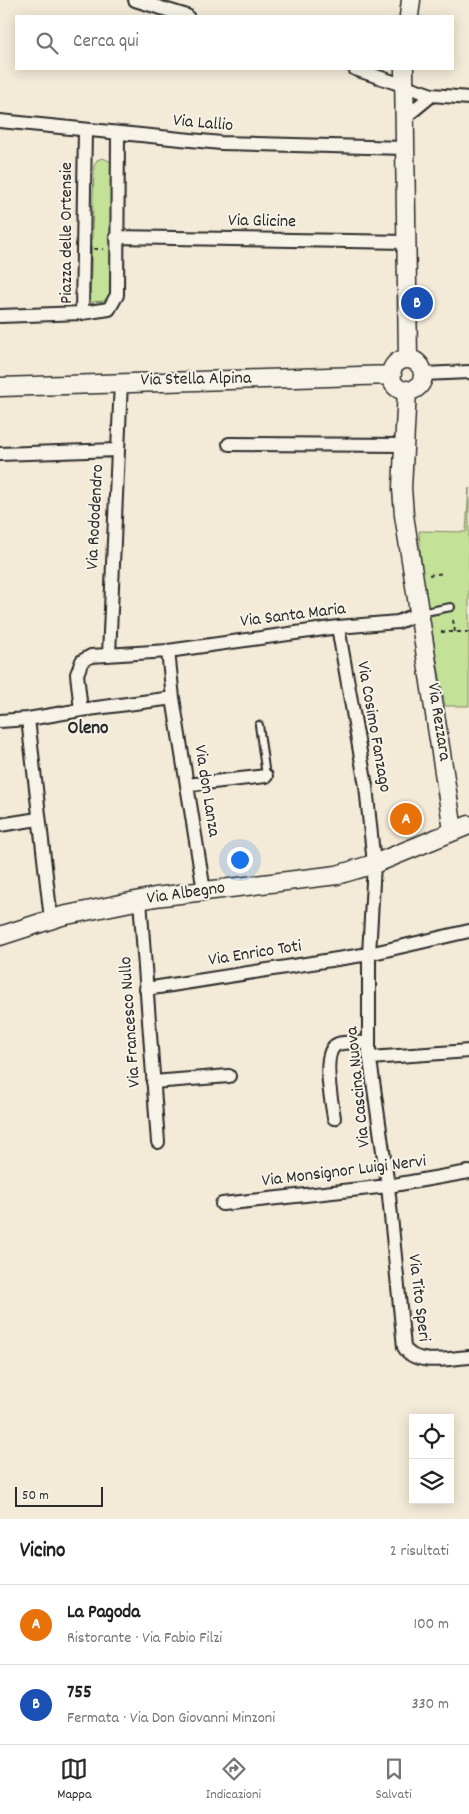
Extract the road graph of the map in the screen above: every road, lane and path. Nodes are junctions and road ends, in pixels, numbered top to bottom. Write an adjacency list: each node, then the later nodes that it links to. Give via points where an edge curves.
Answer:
1 (136, 0): 3 (street)
2 (411, 0): 5 (street)
3 (159, 4): 4 (street)
4 (185, 15)
5 (409, 15)
6 (362, 70): 7 (street)
7 (403, 76): 8 (street); 10 (street)
8 (432, 95): 9 (street); 10 (street)
9 (469, 98)
10 (403, 119): 14 (street)
11 (0, 121): 12 (street, Via Lallio)
12 (85, 131): 13 (street, Via Lallio); 17 (street, Piazza delle Ortensie)
13 (118, 134): 14 (street, Via Lallio, via 249,145); 16 (street, Piazza delle Ortensie)
14 (404, 148): 15 (street)
15 (408, 242): 16 (street, Via Glicine); 20 (street)
16 (116, 243): 17 (path); 18 (street, Piazza delle Ortensie, via 117,292 114,303 103,312)
17 (83, 248): 18 (street, Piazza delle Ortensie)
18 (82, 313): 19 (street)
19 (0, 316)
20 (408, 359): 22 (street, via 419,364); 23 (street, via 398,362)
21 (469, 372): 22 (street)
22 (423, 374): 26 (street, via 417,387)
23 (392, 375): 24 (street, Via Stella Alpina); 26 (street, via 396,385)
24 (121, 382): 25 (street, Via Stella Alpina); 29 (street, Via Rododendro)
25 (0, 386)
26 (407, 390): 28 (street, Via Rezzara)
27 (229, 444): 28 (street)
28 (405, 445): 34 (street, Via Rezzara, via 403,505)
29 (117, 450): 30 (street); 41 (street, Via Rododendro)
30 (0, 454)
31 (444, 573): 32 (path)
32 (423, 576)
33 (450, 607): 34 (lane)
34 (420, 613): 36 (street, Via Santa Maria, via 398,622); 51 (street, Via Rezzara)
35 (453, 620): 38 (path)
36 (338, 626): 40 (street, Via Santa Maria); 52 (street, Via Cosimo Fanzago, via 366,786)
37 (441, 632): 38 (path)
38 (455, 632): 39 (path)
39 (469, 632)
40 (168, 651): 41 (street, Via Santa Maria); 42 (street, Via don Lanza)
41 (109, 655): 43 (street, Via Santa Maria, via 91,656 80,664 77,674)
42 (173, 698): 43 (street); 48 (street, Via don Lanza)
43 (81, 710): 44 (street)
44 (28, 719): 45 (street); 49 (street)
45 (0, 721)
46 (259, 725): 47 (lane)
47 (266, 776): 48 (street)
48 (187, 785): 53 (street, Via don Lanza)
49 (38, 820): 50 (street); 55 (street)
50 (0, 825)
51 (461, 828): 52 (street, Via Albegno)
52 (374, 864): 53 (street, Via Albegno, via 320,878); 58 (street, Via Cosimo Fanzago)
53 (204, 891): 54 (street, Via Albegno)
54 (140, 900): 55 (street, Via Albegno); 59 (street, Via Francesco Nullo)
55 (51, 919): 57 (street, Via Albegno)
56 (469, 932): 58 (street, Via Enrico Toti)
57 (0, 936)
58 (369, 954): 59 (street, Via Enrico Toti); 60 (street, Via Cascina Nuova)
59 (146, 988): 64 (street, Via Francesco Nullo)
60 (369, 1043): 62 (street, Via Cascina Nuova); 65 (street, via 338,1044 329,1052)
61 (469, 1051): 62 (street)
62 (370, 1058): 68 (street, Via Cascina Nuova)
63 (230, 1076): 64 (street)
64 (153, 1082): 66 (street, Via Francesco Nullo)
65 (334, 1118)
66 (158, 1142)
67 (469, 1172): 68 (street, Via Monsignor Luigi Nervi)
68 (388, 1186): 69 (street, Via Monsignor Luigi Nervi); 70 (street, Via Tito Speri, via 405,1350 420,1359)
69 (222, 1204)
70 (469, 1356)

